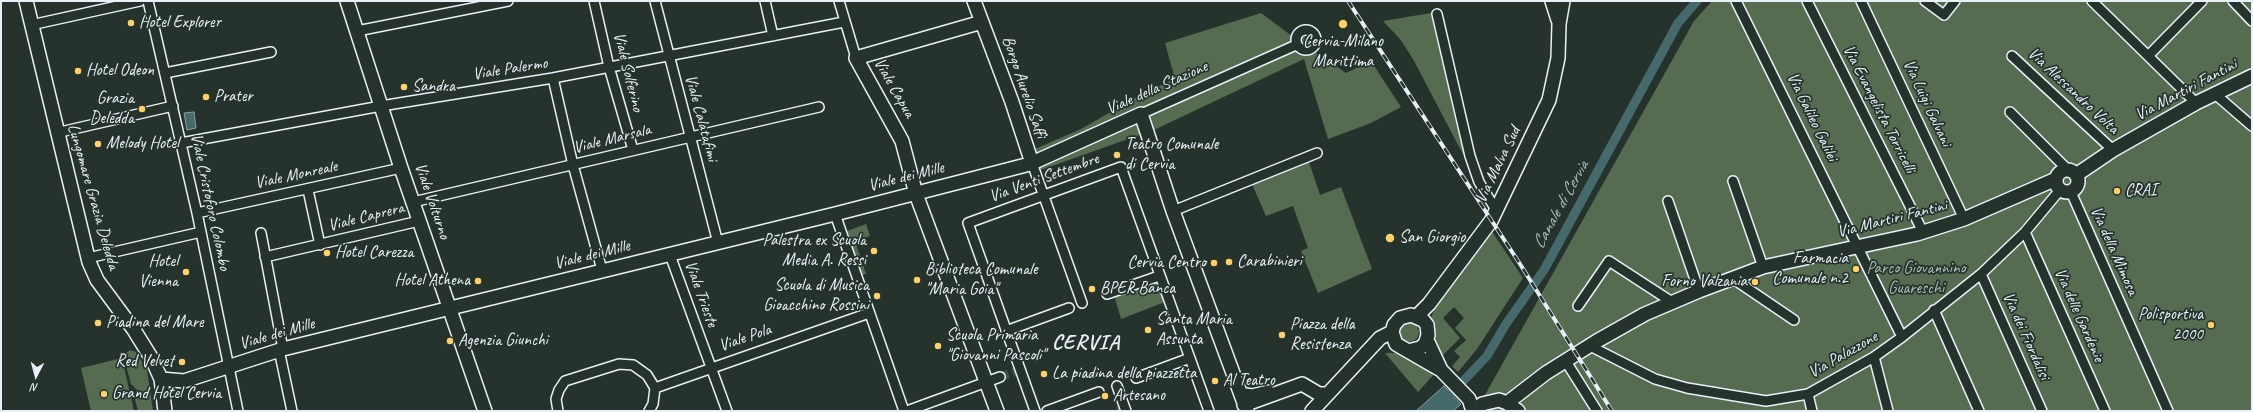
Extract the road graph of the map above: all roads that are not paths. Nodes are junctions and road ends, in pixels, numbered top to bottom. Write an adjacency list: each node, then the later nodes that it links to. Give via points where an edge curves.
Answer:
1 (26, 1): 26 (street, Lungomare Grazia Deledda)
2 (140, 1): 26 (street)
3 (148, 1): 36 (street, Viale Cristoforo Colombo)
4 (347, 1): 27 (street, Viale Volturno)
5 (508, 1): 27 (street)
6 (594, 1): 35 (street, Viale Solferino)
7 (655, 1): 31 (street, Viale Calatafimi)
8 (765, 1): 28 (street)
9 (839, 1): 23 (street, Viale Capua)
10 (974, 1): 24 (street, Borgo Aurelio Saffi)
11 (1552, 1): 25 (street, Via Malva Sud)
12 (1563, 1): 25 (street, Via Malva Sud)
13 (1736, 1): 76 (street, Via Galileo Galilei)
14 (1807, 1): 72 (street, Via Evangelista Torricelli)
15 (1861, 1): 68 (street, Via Luigi Galvani)
16 (1925, 1): 17 (street, via 1944,15)
17 (1956, 1)
18 (2092, 1): 33 (street)
19 (2202, 1): 33 (street)
20 (2233, 1): 22 (street)
21 (1437, 14): 64 (street, via 1470,156 1479,182)
22 (2252, 21)
23 (844, 22): 28 (street, Viale Palermo); 34 (street, Viale Capua)
24 (982, 22): 34 (street); 53 (street, Borgo Aurelio Saffi)
25 (1559, 24): 64 (street, Via Malva Sud, via 1558,58 1549,100)
26 (30, 25): 47 (street, Lungomare Grazia Deledda)
27 (357, 31): 42 (street, Viale Volturno)
28 (773, 36): 31 (street, Viale Palermo)
29 (1296, 45): 45 (street, Viale della Stazione)
30 (271, 52): 36 (street)
31 (668, 55): 35 (street, Viale Palermo); 48 (street, Viale Calatafimi)
32 (2012, 56): 51 (street, Via Alessandro Volta)
33 (2148, 56): 40 (street)
34 (856, 58): 60 (street, Viale Capua, via 902,140)
35 (609, 67): 38 (street, Viale Palermo); 50 (street, Viale Solferino)
36 (165, 73): 41 (street, Viale Cristoforo Colombo)
37 (2252, 76): 39 (street, Via Martiri Fantini)
38 (553, 78): 42 (street, Viale Palermo); 54 (street)
39 (2215, 94): 40 (street, Via Martiri Fantini); 46 (street)
40 (2196, 103): 51 (street, Via Martiri Fantini)
41 (173, 106): 47 (street); 49 (street, Viale Cristoforo Colombo)
42 (381, 106): 49 (street, Viale Palermo); 55 (street, Viale Volturno)
43 (819, 107): 48 (street, Viale Marsala)
44 (2010, 112): 56 (street)
45 (1141, 114): 53 (street, Viale della Stazione); 65 (street)
46 (2252, 126)
47 (56, 133): 79 (street, Lungomare Grazia Deledda)
48 (690, 137): 50 (street, Viale Marsala); 74 (street, Viale Calatafimi)
49 (181, 143): 66 (street, Viale Cristoforo Colombo)
50 (633, 150): 54 (street, Viale Marsala)
51 (2113, 150): 56 (street, Via Martiri Fantini)
52 (1317, 153): 65 (street)
53 (1032, 163): 60 (street, Viale dei Mille); 61 (street)
54 (573, 165): 63 (street, Viale Marsala); 81 (street)
55 (401, 168): 59 (street, Viale Monreale); 63 (street, Viale Volturno)
56 (2072, 173): 58 (street, Via Martiri Fantini, via 2059,174); 58 (street, via 2078,183 2076,188)
57 (1733, 181): 80 (street)
58 (2062, 187): 68 (street, Via Martiri Fantini); 73 (street, Via Palazzone); 148 (street, Via della Mimosa)
59 (308, 190): 66 (street, Viale Monreale); 75 (street, Viale Caprera)
60 (916, 194): 67 (street, Viale dei Mille); 114 (street, Viale Capua)
61 (1042, 195): 83 (street, Via Venti Settembre, via 1121,167); 88 (street); 99 (street, Via Venti Settembre, via 968,223)
62 (1668, 201): 85 (street)
63 (413, 202): 69 (street, Viale Volturno)
64 (1496, 210): 89 (street, Via Malva Sud, via 1470,251)
65 (1173, 211): 121 (street)
66 (197, 213): 70 (street, Viale Cristoforo Colombo)
67 (835, 214): 74 (street, Viale dei Mille); 94 (street)
68 (1964, 219): 72 (street, Via Martiri Fantini)
69 (419, 221): 75 (street, Viale Caprera); 91 (street, Viale Volturno)
70 (201, 232): 79 (street); 109 (street, Viale Cristoforo Colombo)
71 (260, 232): 78 (street)
72 (1923, 232): 76 (street, Via Martiri Fantini)
73 (2025, 232): 82 (street, Via Palazzone); 147 (street, Via delle Gardenie)
74 (718, 243): 77 (street, Viale dei Mille)
75 (320, 245): 78 (street, Viale Caprera)
76 (1858, 248): 80 (street, Via Martiri Fantini); 100 (street, Via Galileo Galilei)
77 (670, 255): 81 (street, Viale dei Mille); 108 (street, Viale Trieste)
78 (265, 257): 104 (street)
79 (88, 258): 113 (street, Lungomare Grazia Deledda, via 97,280 140,338)
80 (1763, 267): 84 (street, Via Martiri Fantini)
81 (602, 270): 91 (street, Viale dei Mille)
82 (1981, 274): 93 (street, Via Palazzone); 146 (street, Via dei Fiordalisi)
83 (1159, 276): 86 (street); 106 (street, Via Venti Settembre)
84 (1732, 278): 85 (street, Via Martiri Fantini); 96 (street)
85 (1699, 291): 87 (street, Via Martiri Fantini)
86 (1107, 294)
87 (1672, 302): 90 (street, via 1609,261); 97 (street, Via Martiri Fantini)
88 (1082, 303)
89 (1429, 304): 95 (street, Via Malva Sud); 98 (street)
90 (1578, 306)
91 (450, 308): 104 (street, Viale dei Mille); 131 (street, Viale Volturno)
92 (1069, 308): 99 (street)
93 (1934, 310): 100 (street, Via Palazzone); 145 (street)
94 (869, 313): 108 (street, Viale Pola); 135 (street)
95 (1417, 316): 98 (street); 102 (street, via 1408,315 1400,318 1394,325)
96 (1794, 320)
97 (1627, 324): 103 (street, Via Martiri Fantini); 107 (street, Via Martiri Fantini)
98 (1427, 325): 101 (street)
99 (1006, 331): 137 (street, Via Venti Settembre)
100 (1902, 338): 105 (street, Via Palazzone)
101 (1427, 340): 102 (street, via 1420,348); 110 (street)
102 (1399, 342): 110 (street); 122 (street, via 1380,338)
103 (1592, 347): 107 (street, Via Martiri Fantini); 123 (street, Via Palazzone, via 1655,379 1687,388 1766,401)
104 (281, 350): 109 (street, Viale dei Mille); 130 (street)
105 (1874, 357): 123 (street, Via Palazzone); 144 (street)
106 (1190, 358): 112 (street); 139 (street, Via Venti Settembre)
107 (1566, 361): 116 (street, Via Martiri Fantini); 142 (street)
108 (710, 367): 117 (street, Viale Pola); 134 (street, Viale Trieste)
109 (229, 368): 113 (street, Viale dei Mille, via 184,380); 129 (street, Viale Cristoforo Colombo)
110 (1441, 370): 125 (street)
111 (1000, 377): 114 (street)
112 (1136, 378)
113 (161, 379): 128 (street, Lungomare Grazia Deledda)
114 (987, 382): 135 (street); 136 (street, Viale Capua)
115 (1117, 386): 127 (street)
116 (1531, 386): 124 (street, Via Martiri Fantini); 141 (street)
117 (655, 388): 132 (street, via 647,375 633,365 619,364 565,381 556,399); 133 (street, via 653,404)
118 (1289, 389): 119 (street, via 1302,384); 121 (street, via 1274,389 1252,394); 126 (street)
119 (1311, 390): 122 (street, via 1319,394); 140 (street, via 1314,401)
120 (1099, 392): 138 (street)
121 (1239, 392): 126 (street)
122 (1328, 394): 140 (street)
123 (1808, 394): 143 (street)
124 (1507, 402): 125 (street, via 1491,401); 141 (street)
125 (1473, 407)
126 (1245, 408)
127 (1123, 410)
128 (165, 411)
129 (238, 411)
130 (292, 411)
131 (485, 411)
132 (558, 411)
133 (649, 411)
134 (727, 411)
135 (905, 411)
136 (998, 411)
137 (1035, 411)
138 (1047, 411)
139 (1209, 411)
140 (1312, 411)
141 (1519, 411)
142 (1597, 411)
143 (1812, 411)
144 (1888, 411)
145 (1979, 411)
146 (2042, 411)
147 (2104, 411)
148 (2168, 411)

